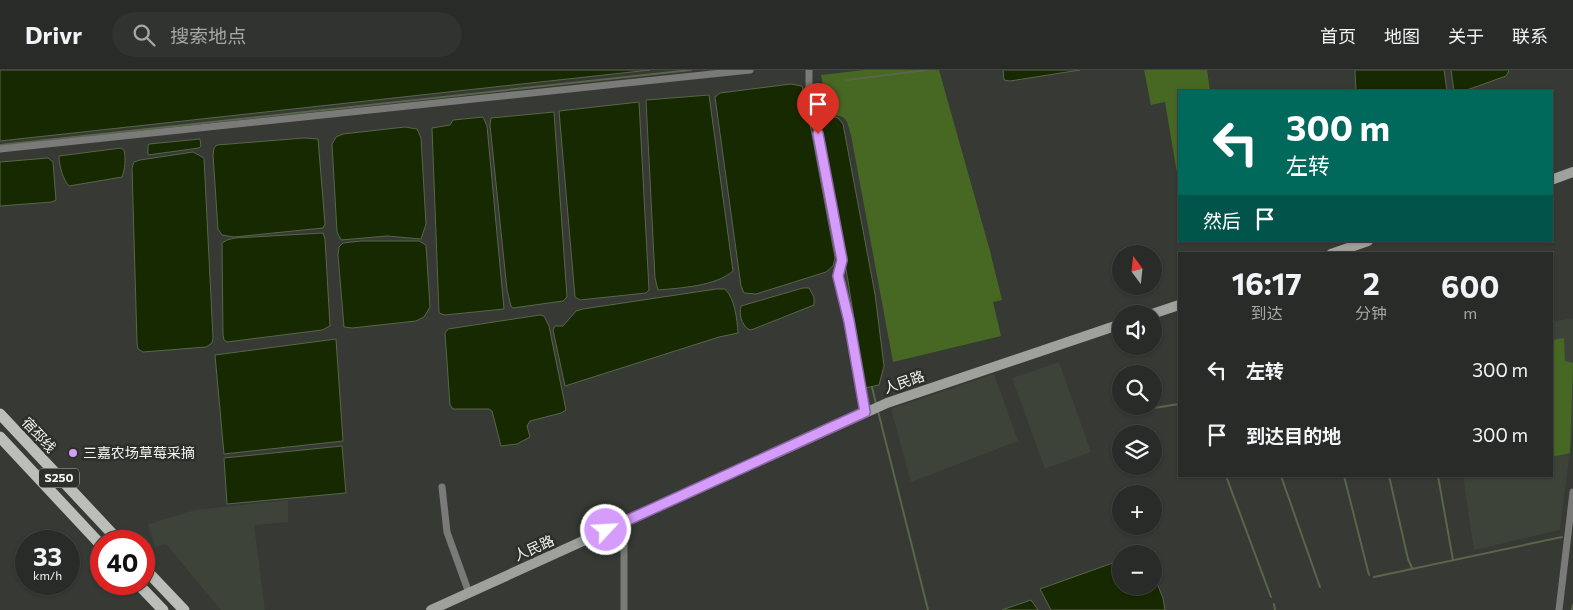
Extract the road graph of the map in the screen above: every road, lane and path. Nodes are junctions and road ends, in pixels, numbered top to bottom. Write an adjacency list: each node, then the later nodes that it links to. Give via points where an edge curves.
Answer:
1 (750, 70): 3 (street)
2 (809, 70): 11 (street, via 842,260 838,276)
3 (0, 149)
4 (1573, 172): 5 (street)
5 (1553, 179)
6 (1365, 242): 7 (street)
7 (1337, 252)
8 (1178, 305): 9 (street)
9 (1162, 311)
10 (1112, 327): 11 (street, 人民路)
11 (873, 409): 16 (street, 人民路)
12 (0, 414): 17 (main road, 宿邳线 / S250)
13 (0, 436): 18 (main road, S250)
14 (442, 487): 20 (street, via 447,532)
15 (1573, 492): 26 (street)
16 (624, 522): 20 (street, 人民路); 25 (street)
17 (109, 530)
18 (90, 533)
19 (155, 580): 23 (main road)
20 (469, 593): 24 (street, 人民路)
21 (148, 595): 22 (main road)
22 (162, 610)
23 (184, 610)
24 (431, 610)
25 (624, 610)
26 (1559, 610)

